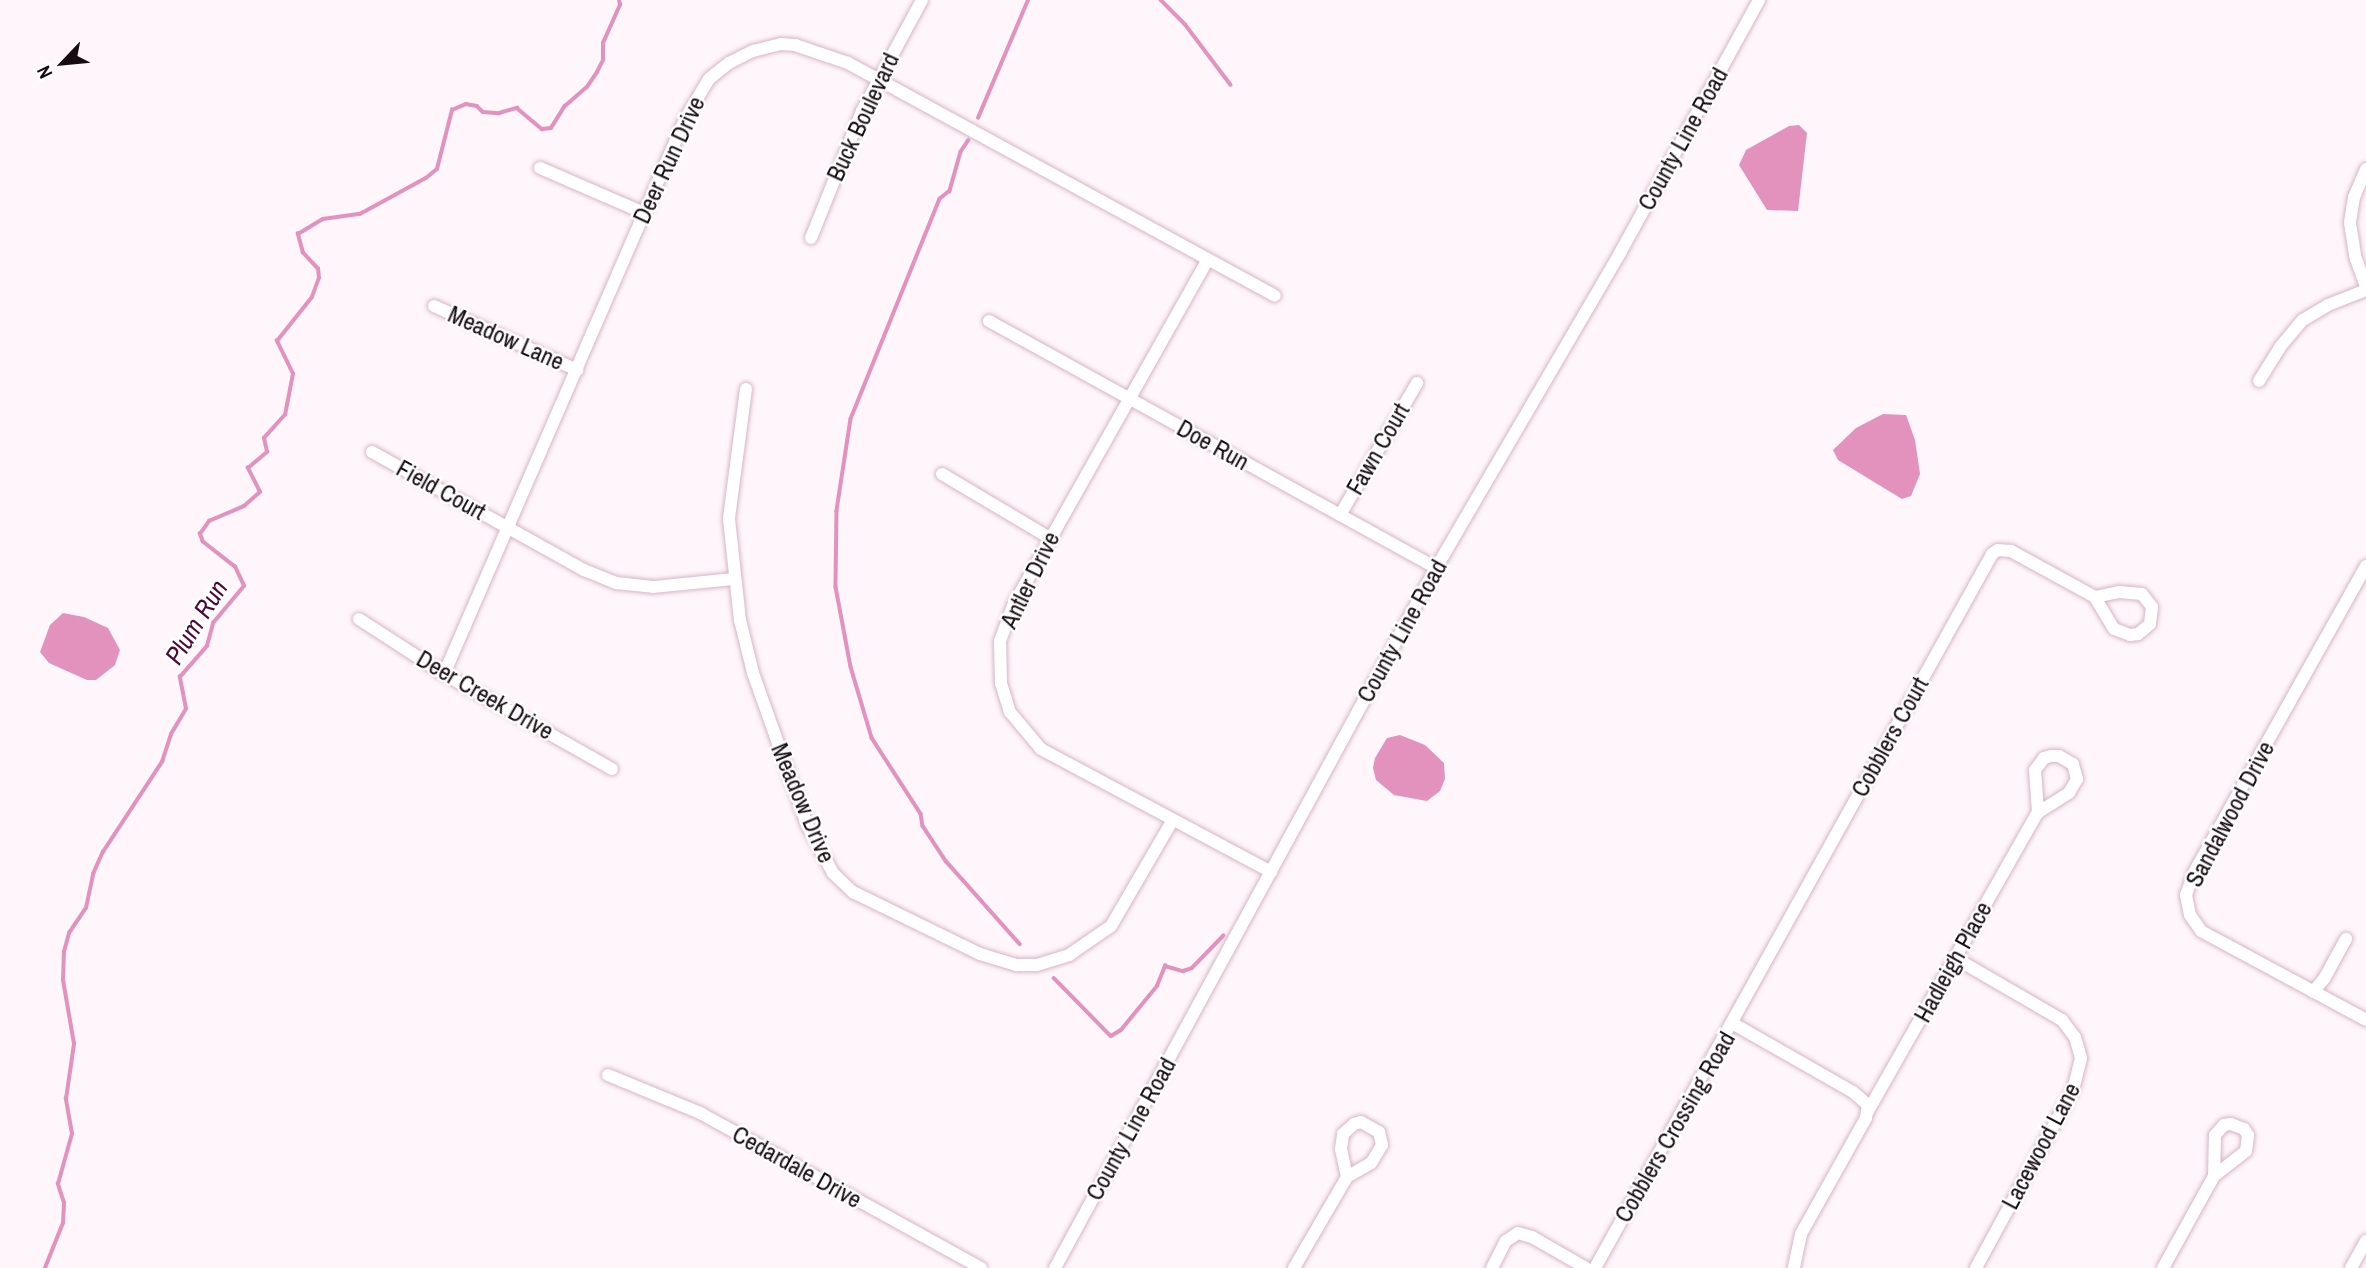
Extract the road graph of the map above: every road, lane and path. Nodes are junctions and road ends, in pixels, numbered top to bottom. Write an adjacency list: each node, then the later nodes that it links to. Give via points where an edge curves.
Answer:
1 (922, 0): 3 (street, Buck Boulevard)
2 (1759, 0): 24 (street, County Line Road, via 1620,253)
3 (878, 78): 6 (street, Deer Run Drive, via 795,45 767,47 729,63 709,79 685,119); 7 (street, Buck Boulevard); 8 (street, Deer Run Drive)
4 (540, 168): 6 (street)
5 (2366, 169): 9 (street, via 2354,197 2350,223)
6 (644, 213): 13 (street, Deer Run Drive)
7 (811, 238)
8 (1207, 261): 10 (street, Deer Run Drive); 17 (street, Antler Drive)
9 (2366, 288): 14 (street, via 2303,320)
10 (1275, 296)
11 (434, 306): 13 (street, Meadow Lane)
12 (989, 321): 17 (street, Doe Run)
13 (577, 370): 21 (street, Deer Run Drive)
14 (2259, 381)
15 (1417, 383): 20 (street, Fawn Court)
16 (746, 389): 25 (street, Meadow Drive, via 730,497)
17 (1128, 398): 20 (street, Doe Run); 22 (street, Antler Drive)
18 (372, 452): 21 (street, Field Court)
19 (942, 474): 22 (street)
20 (1340, 515): 24 (street, Doe Run)
21 (510, 527): 25 (street, Field Court, via 616,583 653,587); 28 (street, Deer Run Drive)
22 (1050, 538): 31 (street, Antler Drive, via 1014,603 1000,640 1000,683 1010,712 1041,749)
23 (2366, 566): 35 (street, Sandalwood Drive, via 2193,873 2186,906 2201,931)
24 (1436, 568): 32 (street, County Line Road)
25 (733, 579): 31 (street, Meadow Drive, via 752,673 807,825 823,860 853,892 980,954 1037,965 1069,955 1111,926)
26 (2095, 597): 26 (street, via 2121,633 2138,634 2150,624 2152,607 2142,594); 37 (street, Cobblers Court, via 2011,551 1992,554)
27 (359, 619): 28 (street, Deer Creek Drive)
28 (444, 674): 29 (street, Deer Creek Drive)
29 (612, 769)
30 (2038, 812): 30 (street, Hadleigh Place, via 2074,787 2076,771 2066,759 2051,756 2038,763 2034,778); 34 (street, Hadleigh Place)
31 (1172, 821): 32 (street, Antler Drive)
32 (1270, 872): 44 (street, County Line Road)
33 (2346, 939): 35 (street)
34 (1955, 958): 39 (street, Hadleigh Place); 50 (street, Lacewood Lane, via 2062,1020 2075,1037 2081,1058 2073,1090)
35 (2313, 992): 36 (street, Sandalwood Drive)
36 (2366, 1020)
37 (1732, 1023): 39 (street, Cobblers Crossing Road, via 1861,1097); 48 (street, Cobblers Crossing Road)
38 (608, 1075): 43 (street, Cedardale Drive, via 700,1113)
39 (1868, 1111): 49 (street, via 1801,1234)
40 (2214, 1176): 51 (street)
41 (1347, 1177): 45 (street)
42 (2366, 1241): 52 (street)
43 (981, 1268)
44 (1055, 1268)
45 (1294, 1268)
46 (1492, 1268): 47 (street, via 1506,1241 1518,1233)
47 (1586, 1268)
48 (1595, 1268)
49 (1794, 1268)
50 (1976, 1268)
51 (2163, 1268)
52 (2351, 1268)

